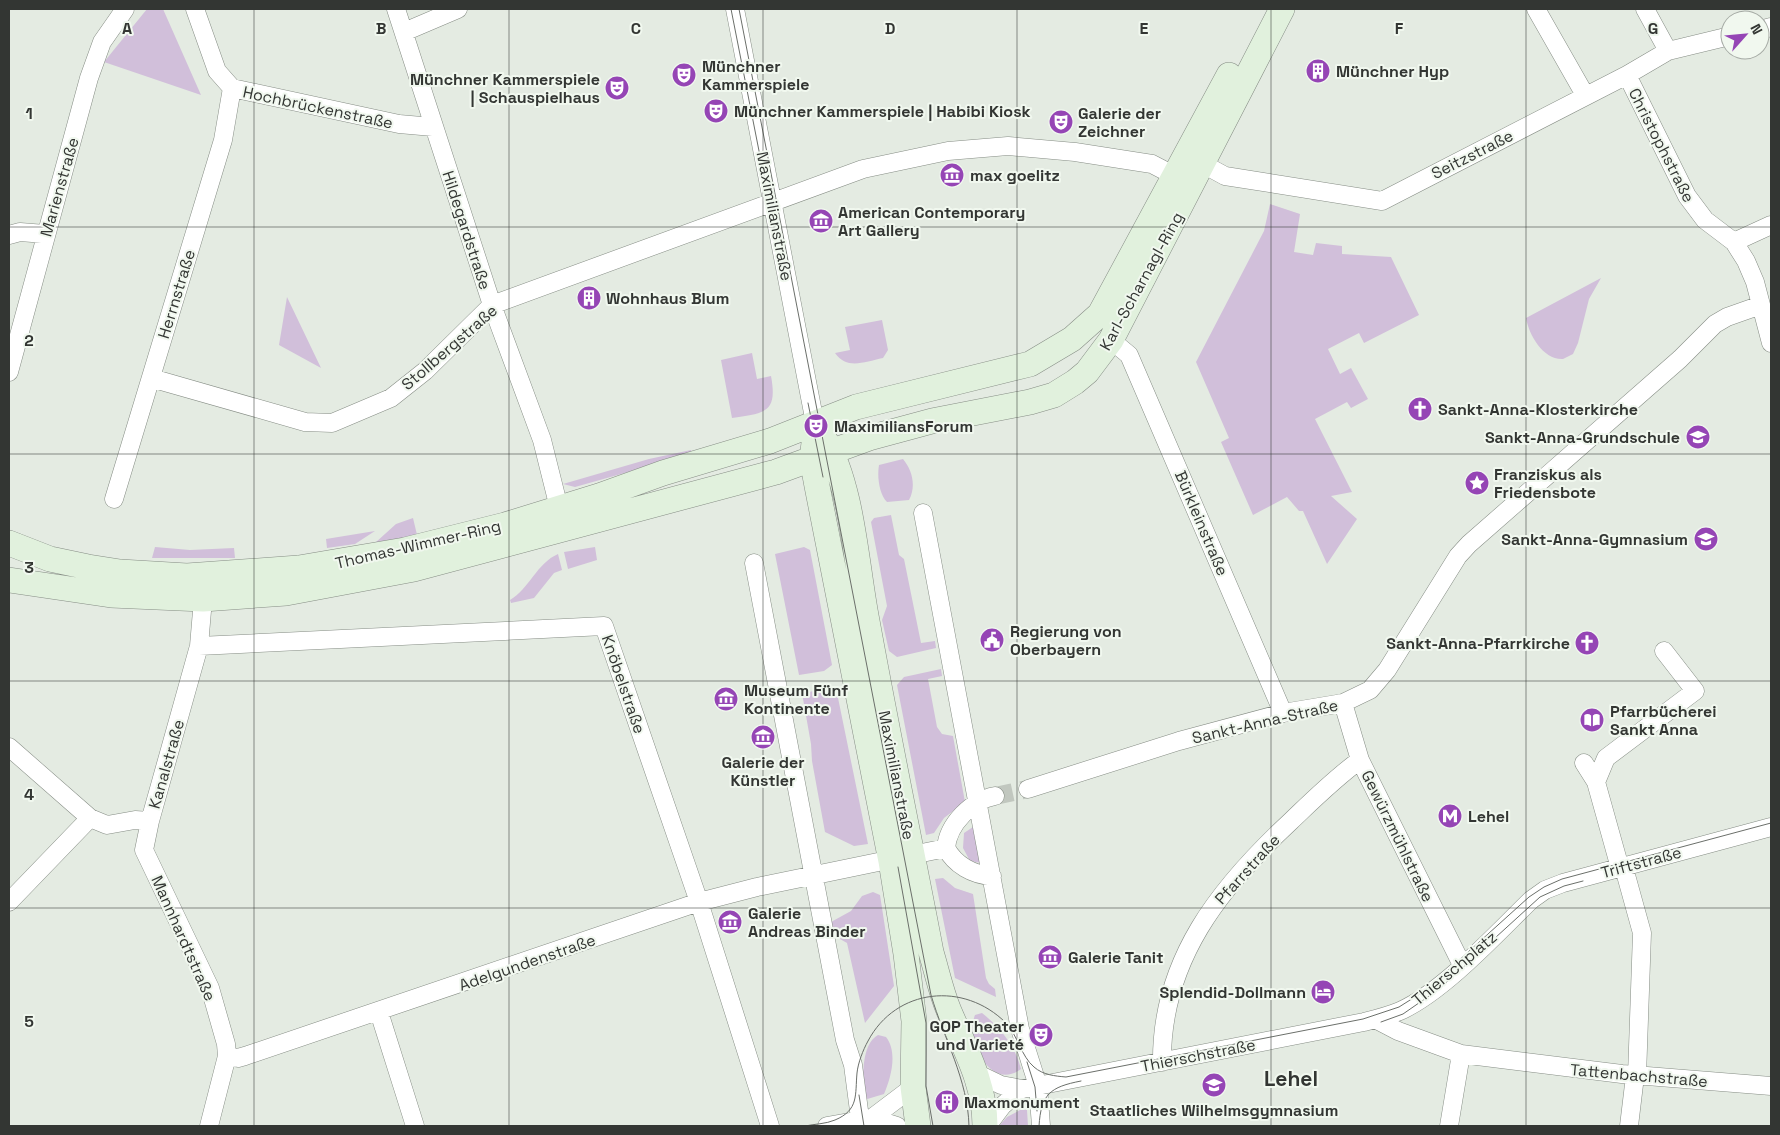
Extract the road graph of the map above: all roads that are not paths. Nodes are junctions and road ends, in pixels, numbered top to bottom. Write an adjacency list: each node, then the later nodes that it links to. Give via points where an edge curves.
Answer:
1 (124, 9): 21 (street, Marienstraße, via 102,42 93,67)
2 (195, 9): 14 (street, Hochbrückenstraße, via 216,71)
3 (396, 9): 10 (street, Hildegardstraße)
4 (458, 9): 10 (street)
5 (735, 9): 19 (street, Maximilianstraße)
6 (1264, 9): 18 (main road, Karl-Scharnagl-Ring)
7 (1282, 9): 17 (main road, Karl-Scharnagl-Ring)
8 (1536, 9): 15 (street)
9 (1645, 9): 12 (street)
10 (404, 32): 16 (street, Hildegardstraße)
11 (1720, 38): 12 (street, Seitzstraße)
12 (1668, 50): 13 (street, Seitzstraße)
13 (1626, 75): 15 (street, Seitzstraße); 23 (street, Christophstraße, via 1687,196 1705,220)
14 (232, 88): 16 (street, Hochbrückenstraße, via 399,124); 30 (street, Herrnstraße, via 223,140)
15 (1585, 95): 17 (street, Seitzstraße, via 1382,201 1225,176)
16 (433, 126): 24 (street, Hildegardstraße)
17 (1203, 164): 26 (main road, Karl-Scharnagl-Ring)
18 (1175, 176): 19 (street, Stollbergstraße, via 1152,164 1075,152 1031,147 976,147 863,169); 28 (main road, Karl-Scharnagl-Ring, via 1100,314)
19 (773, 203): 24 (street, Stollbergstraße); 32 (street, Maximilianstraße)
20 (1771, 225): 23 (street)
21 (45, 234): 22 (street, via 20,232); 29 (street, Marienstraße)
22 (9, 235)
23 (1734, 242): 25 (street, Christophstraße, via 1746,261)
24 (492, 305): 30 (street, Stollbergstraße, via 424,372 391,398 332,423 305,422); 37 (street, Hildegardstraße, via 542,440)
25 (1761, 305): 27 (street, Christophstraße); 45 (street, Sankt-Anna-Straße, via 1715,324 1680,360 1470,544 1458,556 1387,670 1370,690)
26 (1112, 340): 31 (main road, Karl-Scharnagl-Ring); 46 (street, Bürkleinstraße, via 1129,355)
27 (1771, 342)
28 (1052, 353): 31 (main road, via 1071,365); 32 (main road, Karl-Scharnagl-Ring, via 1030,364 856,407)
29 (9, 372)
30 (151, 378): 35 (street, Herrnstraße)
31 (1076, 382): 33 (main road, Karl-Scharnagl-Ring, via 1054,395 1030,402 932,421)
32 (816, 423): 33 (main road, Maximilianstraße); 34 (main road, Thomas-Wimmer-Ring, via 770,441)
33 (822, 455): 36 (main road, Thomas-Wimmer-Ring, via 776,472); 58 (main road, Maximilianstraße)
34 (663, 473): 36 (main road, via 654,492); 37 (main road, Thomas-Wimmer-Ring)
35 (114, 499)
36 (662, 502): 42 (main road, Thomas-Wimmer-Ring, via 463,557 373,577 286,592)
37 (559, 508): 39 (main road, Thomas-Wimmer-Ring, via 505,525 348,562 244,573 187,576 120,572 50,559)
38 (923, 513): 53 (street)
39 (15, 545): 41 (main road, via 25,555 26,568 24,573)
40 (754, 563): 60 (street)
41 (11, 580): 42 (main road, Thomas-Wimmer-Ring, via 111,595)
42 (203, 599): 43 (street, Kanalstraße)
43 (200, 646): 55 (street, Kanalstraße); 63 (street, Knöbelstraße, via 604,626)
44 (1664, 651): 50 (street, via 1695,691 1606,758)
45 (1343, 703): 46 (street, Sankt-Anna-Straße); 48 (street, Gewürzmühlstraße)
46 (1283, 713): 51 (street, Sankt-Anna-Straße, via 1152,749)
47 (9, 747): 54 (street, Kanalstraße)
48 (1360, 760): 65 (street, Gewürzmühlstraße); 72 (street, Pfarrstraße, via 1341,774 1253,858 1223,891 1180,965 1163,1023)
49 (1584, 763): 50 (street)
50 (1596, 782): 59 (street)
51 (1028, 789)
52 (995, 796): 53 (street)
53 (978, 802): 57 (street, via 954,825); 61 (street)
54 (90, 818): 55 (street, Kanalstraße, via 106,825 135,820); 62 (street)
55 (150, 822): 71 (street, Mannhardtstraße, via 144,850 210,988)
56 (1771, 827): 59 (street, Triftstraße)
57 (946, 848): 58 (street); 61 (street, via 964,868)
58 (901, 858): 60 (street, Adelgundenstraße); 66 (main road, Maximilianstraße); 67 (main road, Maximilianstraße)
59 (1622, 868): 64 (street, Triftstraße, via 1545,890); 74 (street, via 1642,933)
60 (814, 876): 63 (street, Adelgundenstraße); 78 (street)
61 (992, 876): 77 (street)
62 (9, 902)
63 (699, 902): 68 (street, Adelgundenstraße); 81 (street, Knöbelstraße)
64 (1518, 912): 65 (street, Thierschplatz)
65 (1462, 965): 69 (street, Thierschplatz, via 1413,1004)
66 (942, 993): 67 (street); 73 (main road, Maximilianstraße)
67 (912, 996): 76 (main road, Maximilianstraße)
68 (379, 1012): 71 (street, Adelgundenstraße, via 238,1058); 80 (street)
69 (1375, 1020): 70 (street); 72 (street, Thierschstraße)
70 (1461, 1054): 74 (street, Tattenbachstraße); 87 (street)
71 (227, 1056): 79 (street)
72 (1162, 1062): 77 (street, Thierschstraße)
73 (976, 1073): 77 (street, Thierschstraße, via 1001,1085); 85 (main road, Maximilianstraße, via 984,1096)
74 (1636, 1076): 75 (street, Tattenbachstraße); 88 (street)
75 (1771, 1086)
76 (913, 1087): 78 (street); 84 (main road, Maximilianstraße)
77 (1030, 1087): 85 (street, Thierschstraße, via 1002,1106); 86 (street)
78 (864, 1121): 82 (street); 83 (street)
79 (209, 1126)
80 (414, 1126)
81 (770, 1126)
82 (827, 1126)
83 (897, 1126)
84 (918, 1126)
85 (986, 1126)
86 (1041, 1126)
87 (1449, 1126)
88 (1629, 1126)

